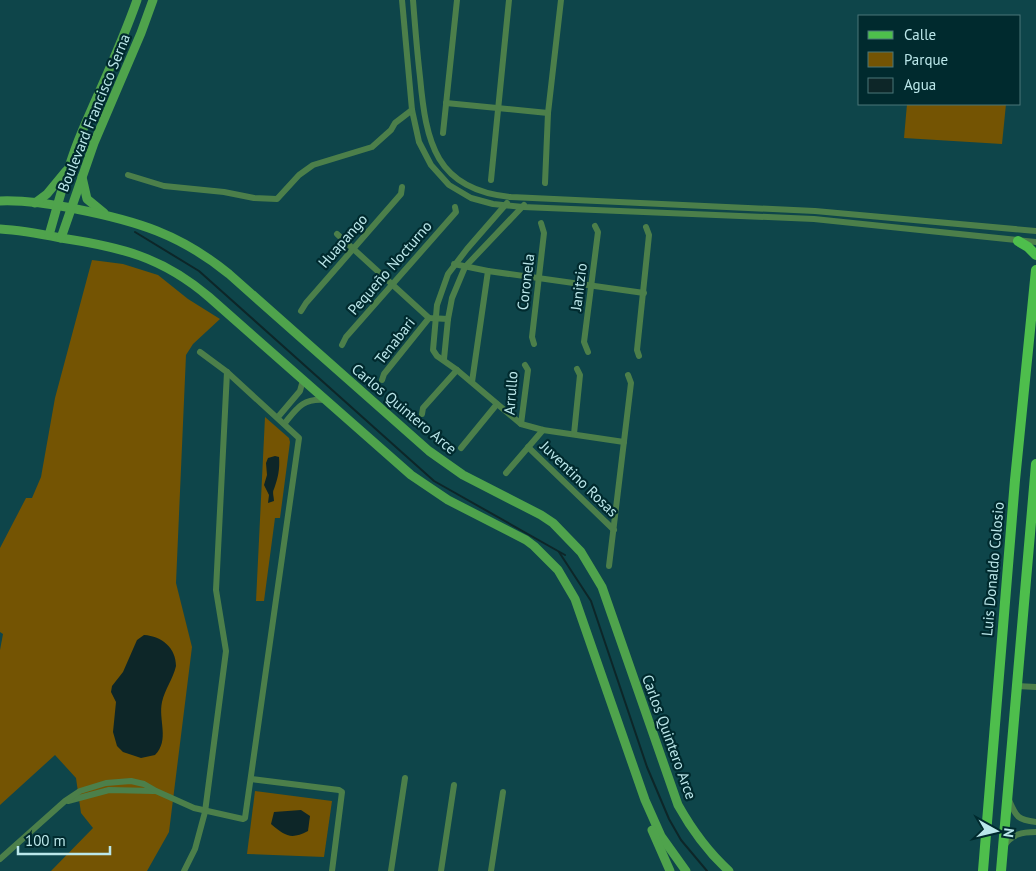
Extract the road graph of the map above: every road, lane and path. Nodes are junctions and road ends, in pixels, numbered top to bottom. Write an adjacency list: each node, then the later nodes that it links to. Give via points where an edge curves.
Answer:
1 (137, 0): 13 (main road, Boulevard Francisco Serna)
2 (152, 0): 15 (main road, Boulevard Francisco Serna)
3 (402, 0): 10 (street)
4 (413, 0): 19 (street, via 422,106 432,148 440,161 464,183 482,192)
5 (457, 0): 8 (street)
6 (509, 0): 9 (street)
7 (561, 0): 11 (street)
8 (446, 103): 9 (street); 12 (street)
9 (498, 108): 11 (street); 16 (street)
10 (412, 110): 14 (street, via 372,147 313,165 277,199 164,186); 25 (street, via 419,142 431,165 450,185 481,202)
11 (548, 113): 17 (street)
12 (443, 133)
13 (68, 170): 22 (main road, via 48,194); 24 (main road, Boulevard Francisco Serna)
14 (128, 175)
15 (82, 178): 28 (main road, Boulevard Francisco Serna); 31 (main road, via 87,199)
16 (491, 180)
17 (544, 183)
18 (402, 187): 45 (street, Huapango, via 401,194)
19 (511, 198): 20 (street); 25 (street)
20 (526, 198): 23 (street); 27 (street)
21 (0, 201): 22 (main road, Carlos Quintero Arce)
22 (35, 203): 24 (main road, Carlos Quintero Arce)
23 (696, 205): 29 (street); 30 (street)
24 (58, 206): 28 (main road, Carlos Quintero Arce); 41 (main road, Boulevard Francisco Serna)
25 (506, 206): 27 (street); 47 (street)
26 (455, 207): 52 (street, Pequeño Nocturno, via 456,212)
27 (523, 207): 30 (street); 48 (street)
28 (70, 208): 31 (main road, Carlos Quintero Arce); 42 (main road, Boulevard Francisco Serna)
29 (815, 211): 32 (street); 33 (street)
30 (696, 214): 32 (street)
31 (106, 215): 114 (main road, Carlos Quintero Arce, via 164,233 206,257 429,452 463,475 542,515 572,542 589,563 605,593 678,805 695,834)
32 (814, 219): 38 (street)
33 (925, 221): 38 (street); 39 (street)
34 (541, 223): 51 (street, Coronela, via 544,233)
35 (595, 226): 53 (street, Janitzio, via 598,232)
36 (646, 227): 54 (street, via 649,235)
37 (0, 230): 41 (main road)
38 (924, 231): 43 (street)
39 (1036, 231)
40 (337, 234): 45 (street)
41 (49, 235): 42 (main road)
42 (61, 238): 70 (main road, via 120,249 167,267 196,286)
43 (1018, 241): 44 (street); 46 (main road)
44 (1036, 242)
45 (353, 249): 52 (street); 55 (street, Huapango)
46 (1036, 255)
47 (454, 264): 48 (street); 57 (street, via 442,286)
48 (465, 267): 50 (street); 58 (street)
49 (1036, 270): 88 (main road, Luis Donaldo Colosio)
50 (488, 271): 51 (street); 72 (street)
51 (540, 278): 53 (street); 59 (street, Coronela, via 532,337)
52 (392, 284): 56 (street); 60 (street, Pequeño Nocturno)
53 (592, 286): 54 (street); 62 (street, Janitzio, via 584,342)
54 (644, 293): 63 (street)
55 (301, 311)
56 (429, 318): 57 (street); 71 (street, Tenabari)
57 (436, 318): 58 (street); 64 (street, via 433,350)
58 (448, 319): 64 (street)
59 (534, 344)
60 (342, 345)
61 (200, 352): 68 (street)
62 (588, 352)
63 (639, 356)
64 (444, 359): 67 (street)
65 (525, 365): 80 (street, Arrullo, via 528,370)
66 (577, 369): 82 (street, via 580,375)
67 (457, 370): 72 (street); 77 (street, via 423,408)
68 (227, 372): 78 (street); 102 (street, via 216,590 226,651)
69 (628, 375): 83 (street, via 631,383)
70 (303, 380): 73 (main road); 74 (street, via 300,391)
71 (382, 380)
72 (472, 382): 75 (street)
73 (325, 400): 76 (street, via 310,400); 101 (main road, via 411,475 448,500 526,540 558,570 580,610)
74 (291, 402): 76 (street); 78 (street)
75 (497, 404): 80 (street); 85 (street)
76 (298, 408): 79 (street)
77 (422, 414)
78 (278, 417): 79 (street)
79 (285, 423): 97 (street, via 299,439)
80 (521, 424): 81 (street)
81 (543, 430): 82 (street); 84 (street)
82 (574, 434): 83 (street)
83 (624, 442): 90 (street)
84 (528, 447): 87 (street); 90 (street, Juventino Rosas)
85 (461, 448)
86 (1036, 464): 89 (main road)
87 (506, 473)
88 (1015, 480): 89 (main road, via 1019,497); 94 (main road, Luis Donaldo Colosio)
89 (1032, 504): 92 (main road)
90 (614, 530): 91 (street)
91 (609, 566)
92 (1017, 686): 93 (street); 95 (main road)
93 (1034, 686)
94 (994, 727): 95 (main road, via 1004,726); 115 (main road, Luis Donaldo Colosio)
95 (1013, 734): 100 (main road)
96 (405, 778): 111 (street)
97 (251, 779): 102 (street, via 245,819); 110 (street, via 342,792)
98 (454, 785): 112 (street)
99 (503, 792): 113 (street)
100 (1006, 796): 103 (street, via 1016,816); 105 (main road)
101 (644, 800): 107 (main road); 108 (main road, via 661,836)
102 (205, 812): 106 (street, via 144,784 113,782 80,791 65,801); 109 (street, via 195,849)
103 (1036, 822)
104 (1036, 832): 105 (street, via 1016,834)
105 (1004, 847): 116 (main road)
106 (0, 859)
107 (669, 870): 108 (main road, via 674,867)
108 (685, 870)
109 (184, 871)
110 (332, 871)
111 (391, 871)
112 (441, 871)
113 (491, 871)
114 (729, 871)
115 (983, 871)
116 (1001, 871)

